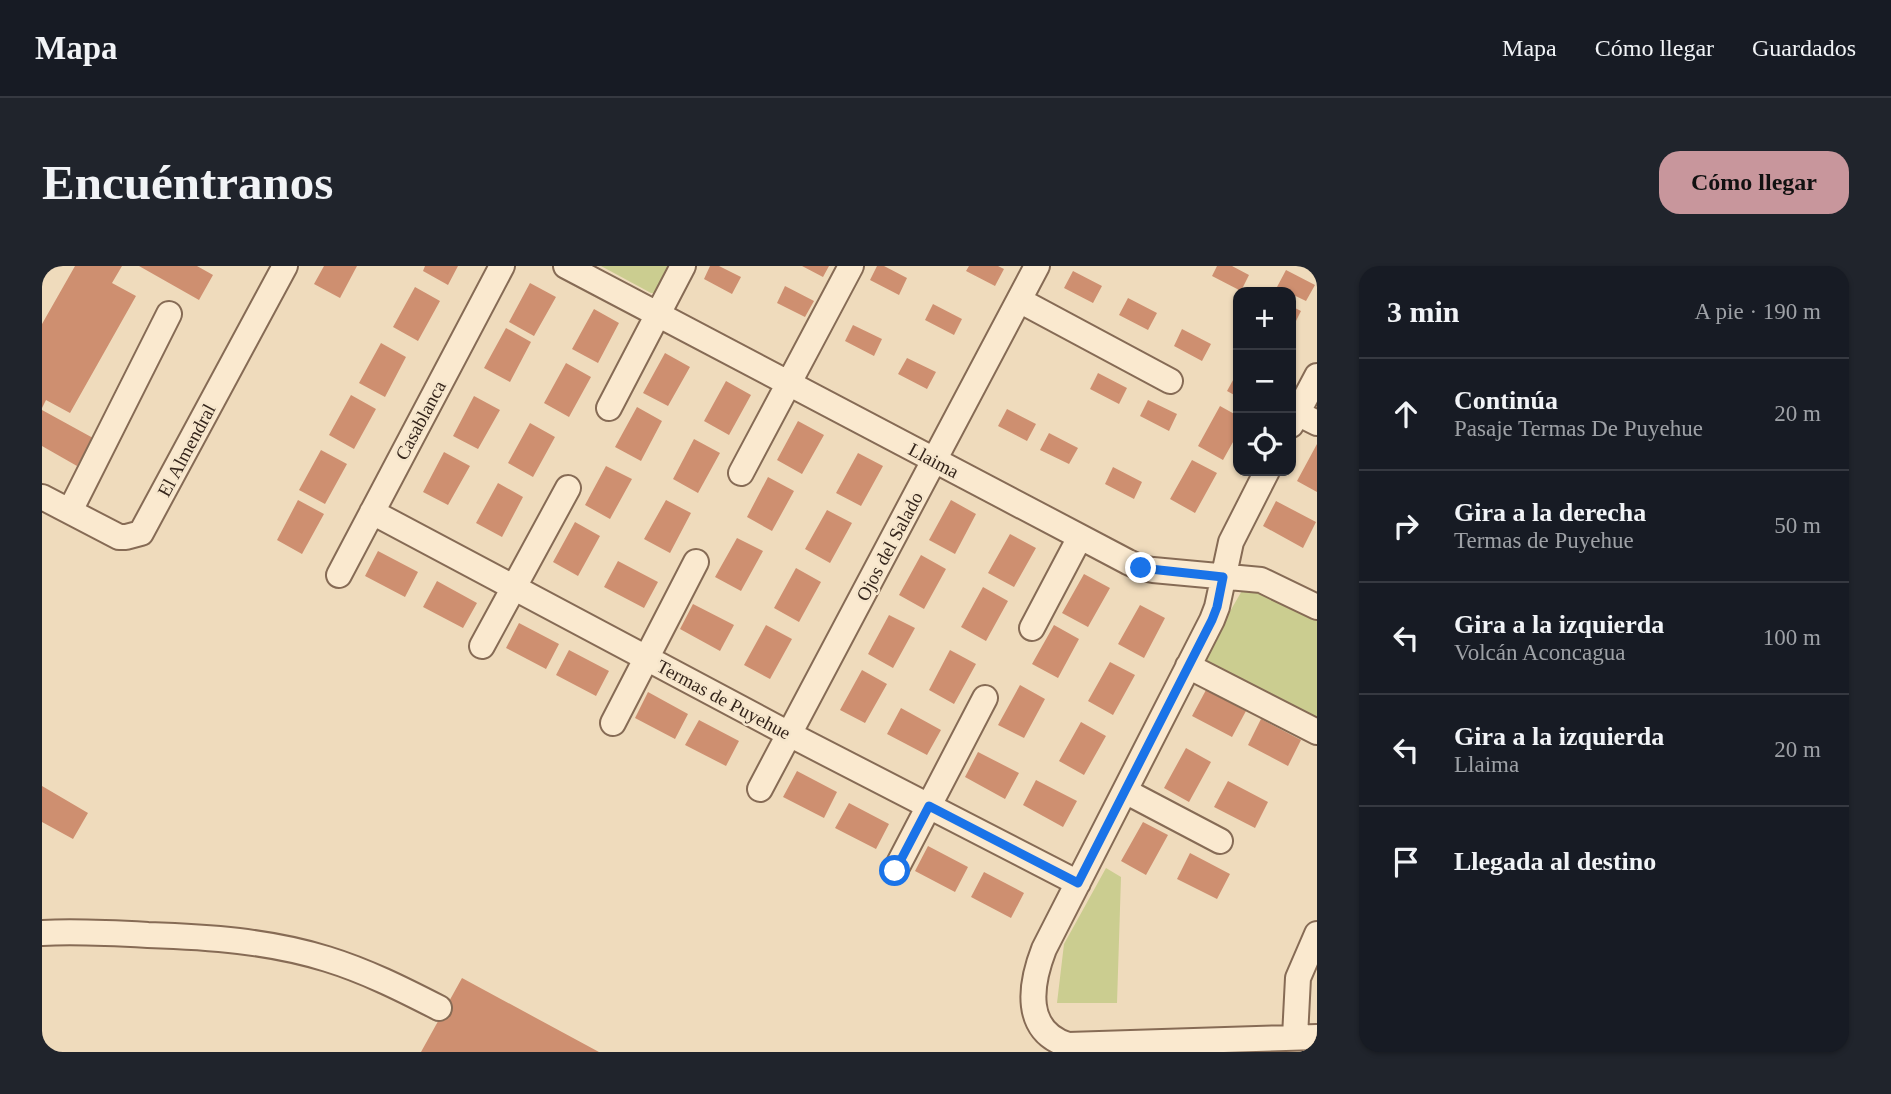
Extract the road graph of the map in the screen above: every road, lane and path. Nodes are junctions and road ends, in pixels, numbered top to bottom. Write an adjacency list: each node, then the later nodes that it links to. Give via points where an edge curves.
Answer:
1 (502, 266): 21 (street, Casablanca)
2 (566, 266): 9 (street, Llaima)
3 (683, 266): 9 (street)
4 (851, 266): 12 (street)
5 (1037, 266): 7 (street, Ojos del Salado)
6 (284, 269): 20 (street, El Almendral, via 141,533 119,537)
7 (1019, 300): 11 (street); 15 (street, Ojos del Salado)
8 (169, 314): 20 (street)
9 (658, 314): 12 (street, Llaima); 13 (street)
10 (1317, 376): 14 (street)
11 (1170, 382)
12 (788, 383): 15 (street, Llaima); 16 (street)
13 (609, 408)
14 (1302, 421)
15 (934, 460): 22 (street, Llaima); 35 (street, Ojos del Salado)
16 (741, 473)
17 (1264, 476): 25 (street, via 1231,542)
18 (568, 488): 26 (street)
19 (42, 497): 20 (street, El Almendral)
20 (70, 511)
21 (372, 512): 24 (street, Casablanca); 26 (street, Termas de Puyehue)
22 (1080, 537): 25 (street, Llaima, via 1141,568); 28 (street)
23 (696, 562): 30 (street)
24 (339, 575)
25 (1223, 577): 27 (street, Llaima, via 1261,580); 31 (street, via 1212,620)
26 (514, 587): 29 (street); 30 (street, Termas de Puyehue)
27 (1317, 607)
28 (1032, 628)
29 (482, 646)
30 (647, 658): 33 (street); 35 (street, Termas de Puyehue)
31 (1188, 666): 34 (street); 37 (street)
32 (985, 698): 38 (street)
33 (613, 723)
34 (1317, 732)
35 (789, 734): 36 (street, Ojos del Salado); 38 (street, Termas de Puyehue)
36 (760, 789)
37 (1125, 791): 39 (street); 41 (street)
38 (929, 806): 40 (street); 41 (street, Termas de Puyehue)
39 (1220, 841)
40 (895, 871)
41 (1078, 883): 46 (street, via 1044,949 1034,1005 1044,1031)
42 (42, 933): 44 (street, via 196,937 286,948 365,972)
43 (1317, 934): 45 (street, via 1298,978)
44 (439, 1008)
45 (1306, 1037): 46 (street)
46 (1068, 1048)

